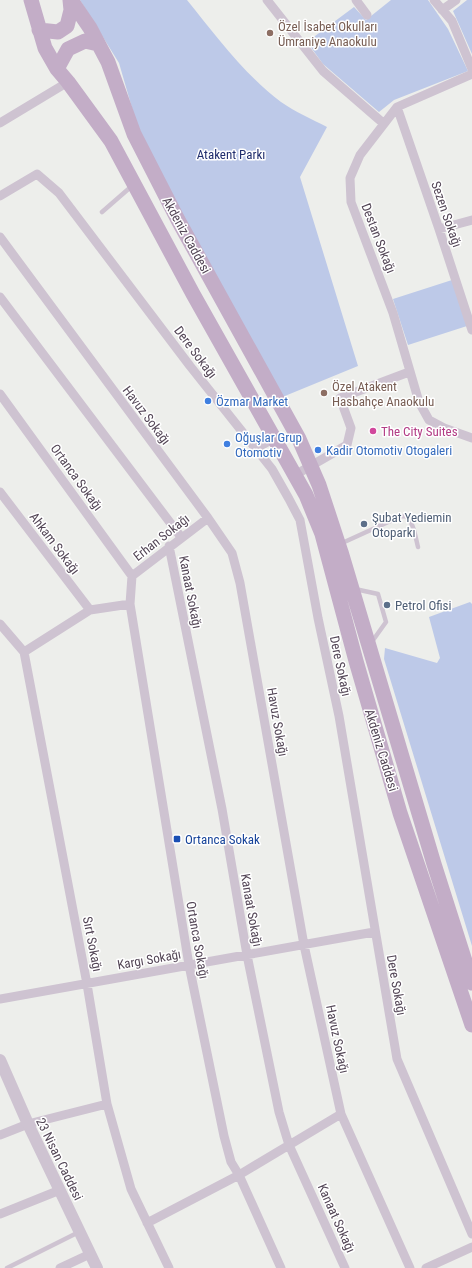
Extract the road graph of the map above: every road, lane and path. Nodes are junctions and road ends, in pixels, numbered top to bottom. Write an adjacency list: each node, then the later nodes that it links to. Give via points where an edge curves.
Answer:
1 (30, 0): 9 (main road, Akdeniz Caddesi)
2 (70, 0): 9 (main road, via 71,10 67,26 58,32); 10 (main road, Akdeniz Caddesi)
3 (268, 0): 17 (street, via 323,71)
4 (356, 0): 8 (street)
5 (434, 0): 7 (street)
6 (456, 0): 7 (street)
7 (442, 10): 12 (street, via 452,21)
8 (367, 15)
9 (39, 30): 11 (main road, Akdeniz Caddesi)
10 (98, 44): 11 (main road, via 86,41 68,49); 31 (main road, Akdeniz Caddesi, via 108,62 137,141 299,440)
11 (56, 69): 14 (main road, Akdeniz Caddesi)
12 (472, 69)
13 (472, 74): 15 (street, Destan Sokağı)
14 (68, 82): 16 (street); 18 (main road, Akdeniz Caddesi, via 111,141)
15 (397, 106): 17 (street, Destan Sokağı); 22 (street, Sezen Sokağı)
16 (0, 123)
17 (384, 123): 26 (street, Destan Sokağı, via 360,155 350,178 351,202 393,313)
18 (134, 184): 20 (lane); 28 (main road, Akdeniz Caddesi)
19 (0, 196): 30 (street, Dere Sokağı, via 37,174 59,193)
20 (102, 212)
21 (472, 220): 22 (street)
22 (439, 229): 25 (street, Sezen Sokağı)
23 (0, 237): 34 (street, Havuz Sokağı)
24 (0, 296): 35 (street)
25 (472, 330)
26 (409, 372): 29 (street, Destan Sokağı, via 419,402 429,420); 31 (street, via 340,398 351,428 347,445)
27 (0, 394): 39 (street, Ortanca Sokağı)
28 (274, 438): 30 (street); 32 (main road, Akdeniz Caddesi)
29 (472, 438)
30 (255, 449): 46 (street, Dere Sokağı, via 272,469 300,520 339,716)
31 (311, 467): 32 (street); 36 (main road, Akdeniz Caddesi)
32 (295, 475): 53 (main road, Akdeniz Caddesi, via 322,534 400,813)
33 (0, 492): 42 (street, Ahkam Sokağı)
34 (208, 518): 35 (street, Erhan Sokağı); 47 (street, Havuz Sokağı, via 232,553 240,583)
35 (181, 537): 37 (street, Erhan Sokağı)
36 (338, 545): 38 (lane, via 404,516 415,532); 40 (main road, Akdeniz Caddesi)
37 (169, 546): 39 (street, Erhan Sokağı); 48 (street, Kanaat Sokağı, via 222,809)
38 (418, 547)
39 (132, 576): 41 (street, Erhan Sokağı)
40 (351, 588): 44 (main road, Akdeniz Caddesi); 44 (lane, via 378,594 386,622)
41 (130, 604): 42 (street); 49 (street, Ortanca Sokağı)
42 (90, 610): 45 (street)
43 (0, 624): 45 (street, Sırt Sokağı)
44 (369, 646): 50 (main road, Akdeniz Caddesi)
45 (24, 652): 51 (street, Sırt Sokağı)
46 (374, 932): 47 (street, Kargı Sokağı); 65 (street, Dere Sokağı, via 397,1059)
47 (304, 945): 48 (street, Kargı Sokağı); 56 (street, Havuz Sokağı)
48 (247, 955): 49 (street, Kargı Sokağı); 59 (street, Kanaat Sokağı, via 279,1112)
49 (189, 965): 51 (street, Kargı Sokağı); 60 (street, Ortanca Sokağı, via 224,1136 231,1162)
50 (472, 983)
51 (87, 984): 52 (street, Kargı Sokağı); 55 (street, Sırt Sokağı)
52 (0, 999)
53 (472, 1024)
54 (0, 1060): 57 (street, 23 Nisan Caddesi)
55 (107, 1104): 57 (street); 63 (street, Sırt Sokağı, via 131,1189)
56 (341, 1114): 59 (street); 74 (street, Havuz Sokağı)
57 (28, 1124): 58 (street); 61 (street, 23 Nisan Caddesi)
58 (0, 1135)
59 (289, 1145): 60 (street); 73 (street, Kanaat Sokağı)
60 (239, 1175): 63 (street); 72 (street, Ortanca Sokağı)
61 (60, 1190): 62 (street); 64 (street, 23 Nisan Caddesi)
62 (0, 1214)
63 (147, 1223): 71 (street, Sırt Sokağı)
64 (80, 1232): 67 (street, 23 Nisan Caddesi); 68 (lane)
65 (472, 1234)
66 (472, 1247): 75 (street)
67 (90, 1254): 69 (street); 70 (street, 23 Nisan Caddesi)
68 (7, 1268)
69 (60, 1268)
70 (97, 1268)
71 (169, 1268)
72 (282, 1268)
73 (345, 1268)
74 (410, 1268)
75 (426, 1268)

